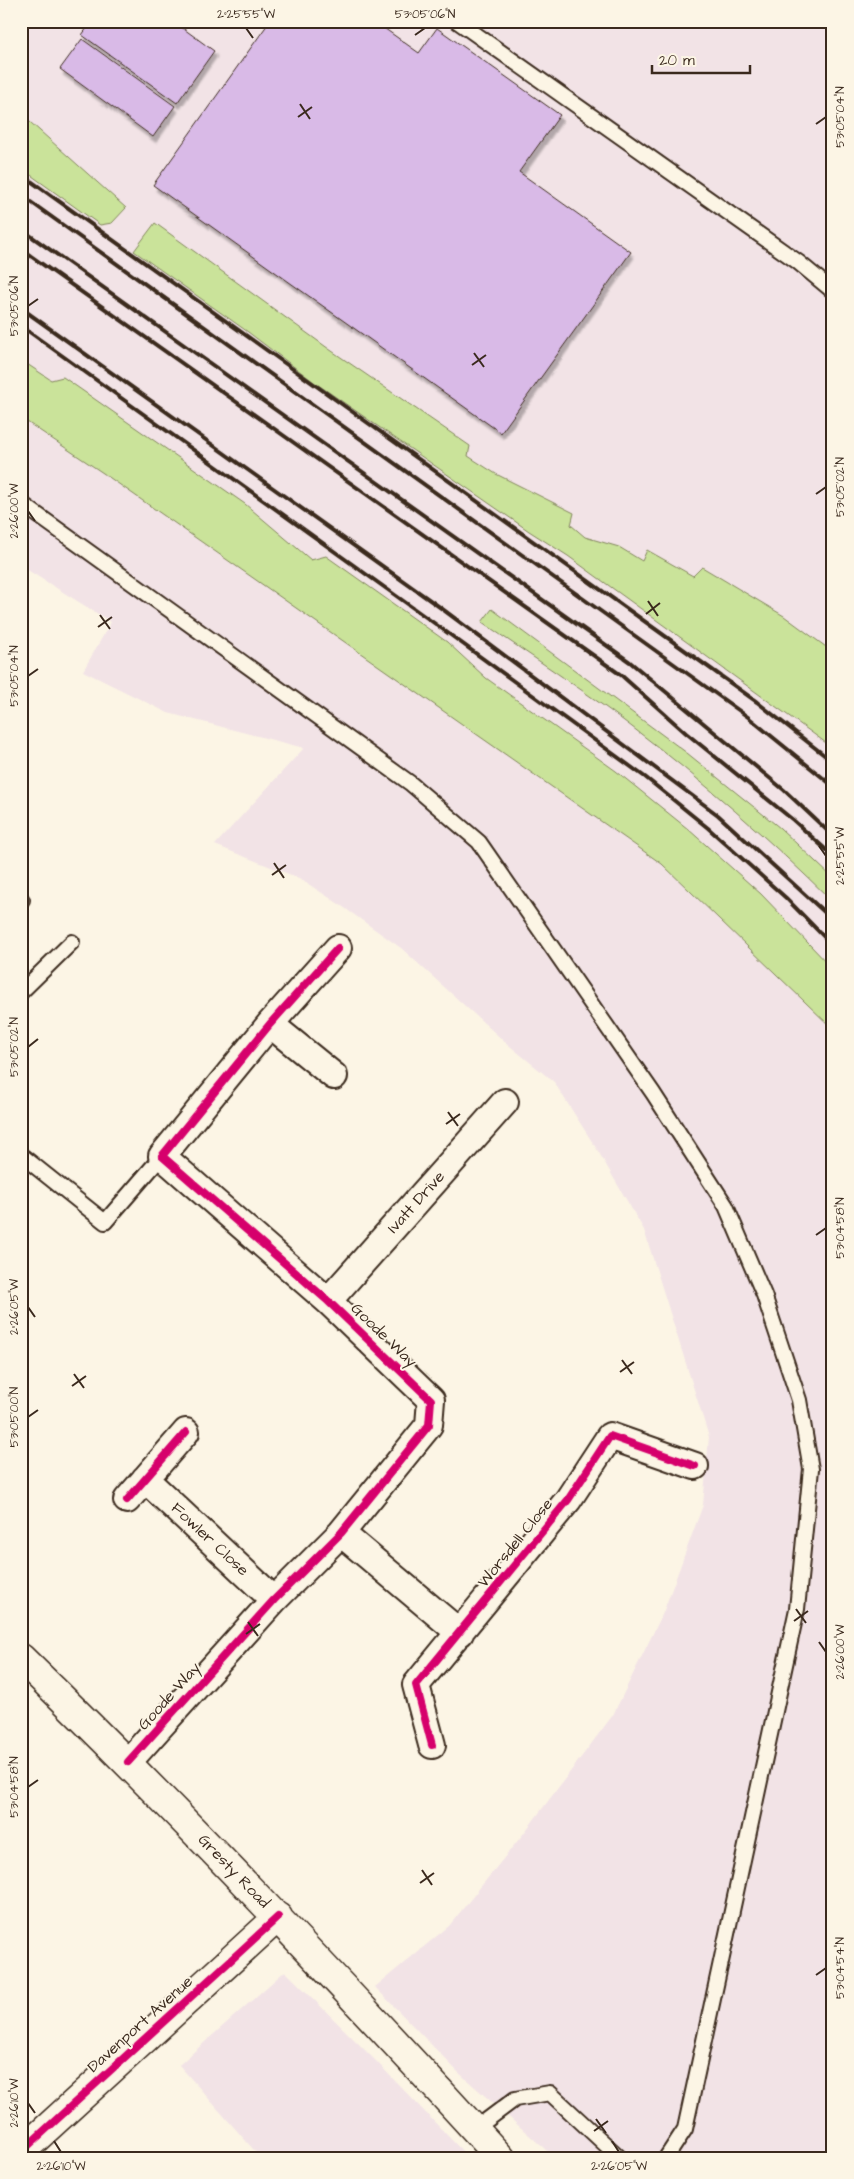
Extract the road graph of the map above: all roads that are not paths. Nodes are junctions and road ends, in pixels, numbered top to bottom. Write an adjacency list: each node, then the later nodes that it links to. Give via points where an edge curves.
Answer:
1 (457, 21): 2 (lane, via 798,262)
2 (833, 291)
3 (21, 502): 28 (lane, via 402,777 479,842 726,1206 764,1295 799,1400 810,1469 797,1609 685,2130)
4 (72, 942): 6 (lane)
5 (338, 948): 7 (street)
6 (21, 992)
7 (270, 1024): 8 (street); 11 (street)
8 (334, 1076)
9 (505, 1102): 12 (street, Ivatt Drive)
10 (21, 1155): 11 (lane, via 105,1222)
11 (162, 1156): 12 (street, Goode Way)
12 (328, 1301): 17 (street, Goode Way, via 432,1400 429,1425)
13 (186, 1432): 15 (street)
14 (695, 1466): 19 (street, Worsdell Close, via 610,1436 568,1500)
15 (145, 1478): 16 (street); 18 (street, Fowler Close)
16 (127, 1500)
17 (341, 1534): 18 (street, Goode Way); 19 (street)
18 (274, 1600): 22 (street, Goode Way)
19 (460, 1633): 21 (street, Worsdell Close, via 416,1685)
20 (21, 1658): 22 (main road, Gresty Road)
21 (432, 1745)
22 (128, 1762): 23 (main road, Gresty Road)
23 (278, 1917): 24 (main road, Gresty Road); 25 (main road, Davenport Avenue)
24 (475, 2129): 26 (main road, Gresty Road); 27 (lane, via 515,2099 550,2093)
25 (21, 2152)
26 (501, 2158)
27 (620, 2158)
28 (666, 2158)

